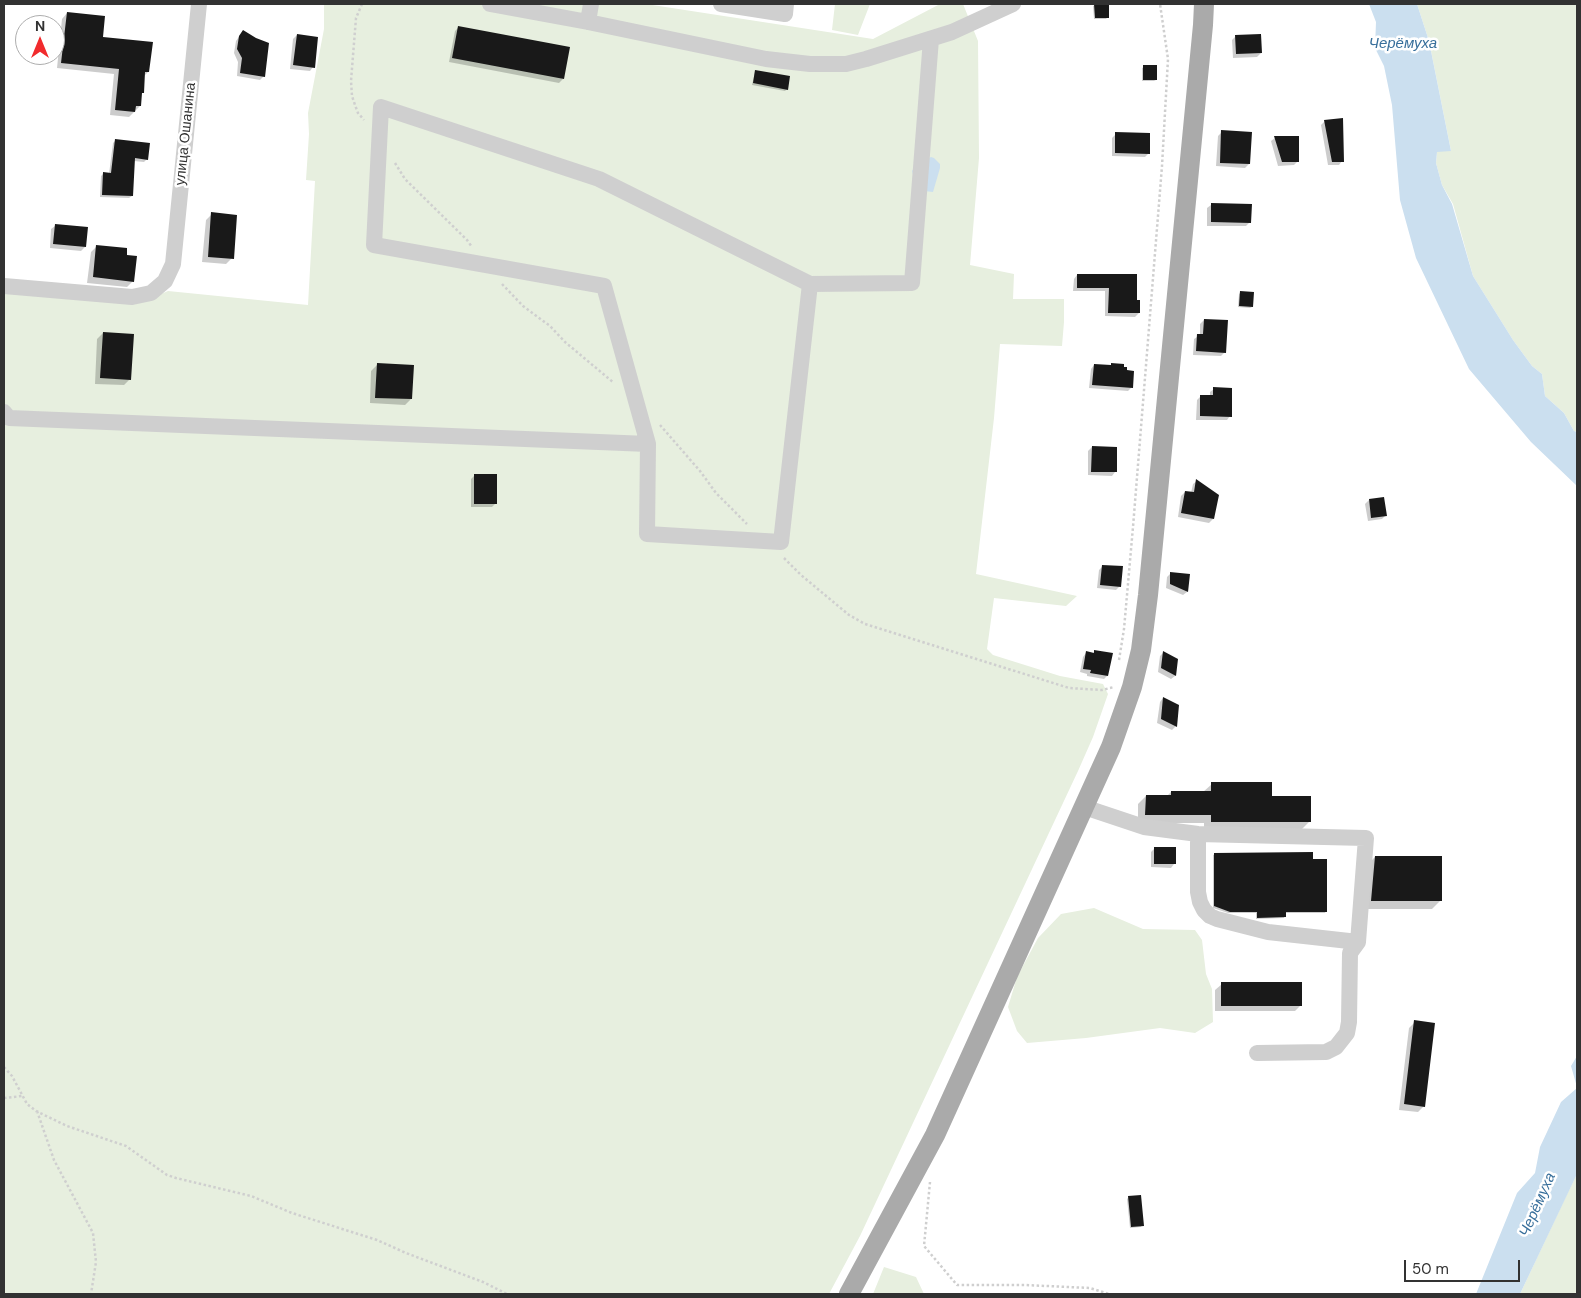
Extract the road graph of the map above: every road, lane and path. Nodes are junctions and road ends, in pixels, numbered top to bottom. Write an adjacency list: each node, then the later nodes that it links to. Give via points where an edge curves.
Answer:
1 (199, 4): 17 (street, улица Ошанина, via 173,264 165,281 142,296)
2 (362, 4): 12 (path, via 356,18 351,81 358,113)
3 (490, 4): 10 (street)
4 (591, 4): 10 (street)
5 (721, 4): 6 (street, via 785,14)
6 (786, 4)
7 (1013, 4): 11 (street)
8 (1160, 4): 24 (path, via 1168,59 1162,166 1133,527)
9 (1204, 4): 26 (main road, via 1141,650 1111,748)
10 (588, 22): 11 (street, via 766,59 810,64 846,64)
11 (930, 39): 16 (street, via 912,283)
12 (367, 123)
13 (395, 163): 14 (path, via 405,179 468,240)
14 (476, 253)
15 (496, 277): 18 (path, via 524,306)
16 (810, 284): 21 (street, via 781,542 646,534); 21 (street, via 599,179 381,107 374,246 604,286)
17 (4, 286)
18 (618, 386)
19 (4, 412): 21 (street, via 10,418)
20 (659, 424): 22 (path, via 716,493)
21 (648, 444)
22 (748, 525)
23 (781, 556): 25 (path, via 849,615 881,630 1068,688 1102,690 1114,687)
24 (1118, 665)
25 (1115, 680)
26 (1084, 807): 27 (street, via 1144,827); 37 (main road, via 935,1135)
27 (1198, 834): 28 (street, via 1198,892 1200,902 1210,916 1268,932); 28 (street, via 1366,838)
28 (1358, 942): 29 (street, via 1350,953 1349,1022 1342,1041 1326,1052)
29 (1257, 1053)
30 (4, 1067): 31 (path)
31 (22, 1096): 32 (path); 33 (path)
32 (4, 1098)
33 (36, 1111): 35 (path, via 54,1160 93,1233 96,1262); 36 (path, via 67,1126 126,1146 167,1175 251,1196 292,1213 377,1240)
34 (930, 1181): 38 (path, via 924,1246 957,1285 1090,1288)
35 (91, 1294)
36 (507, 1294)
37 (849, 1294)
38 (1110, 1294)

